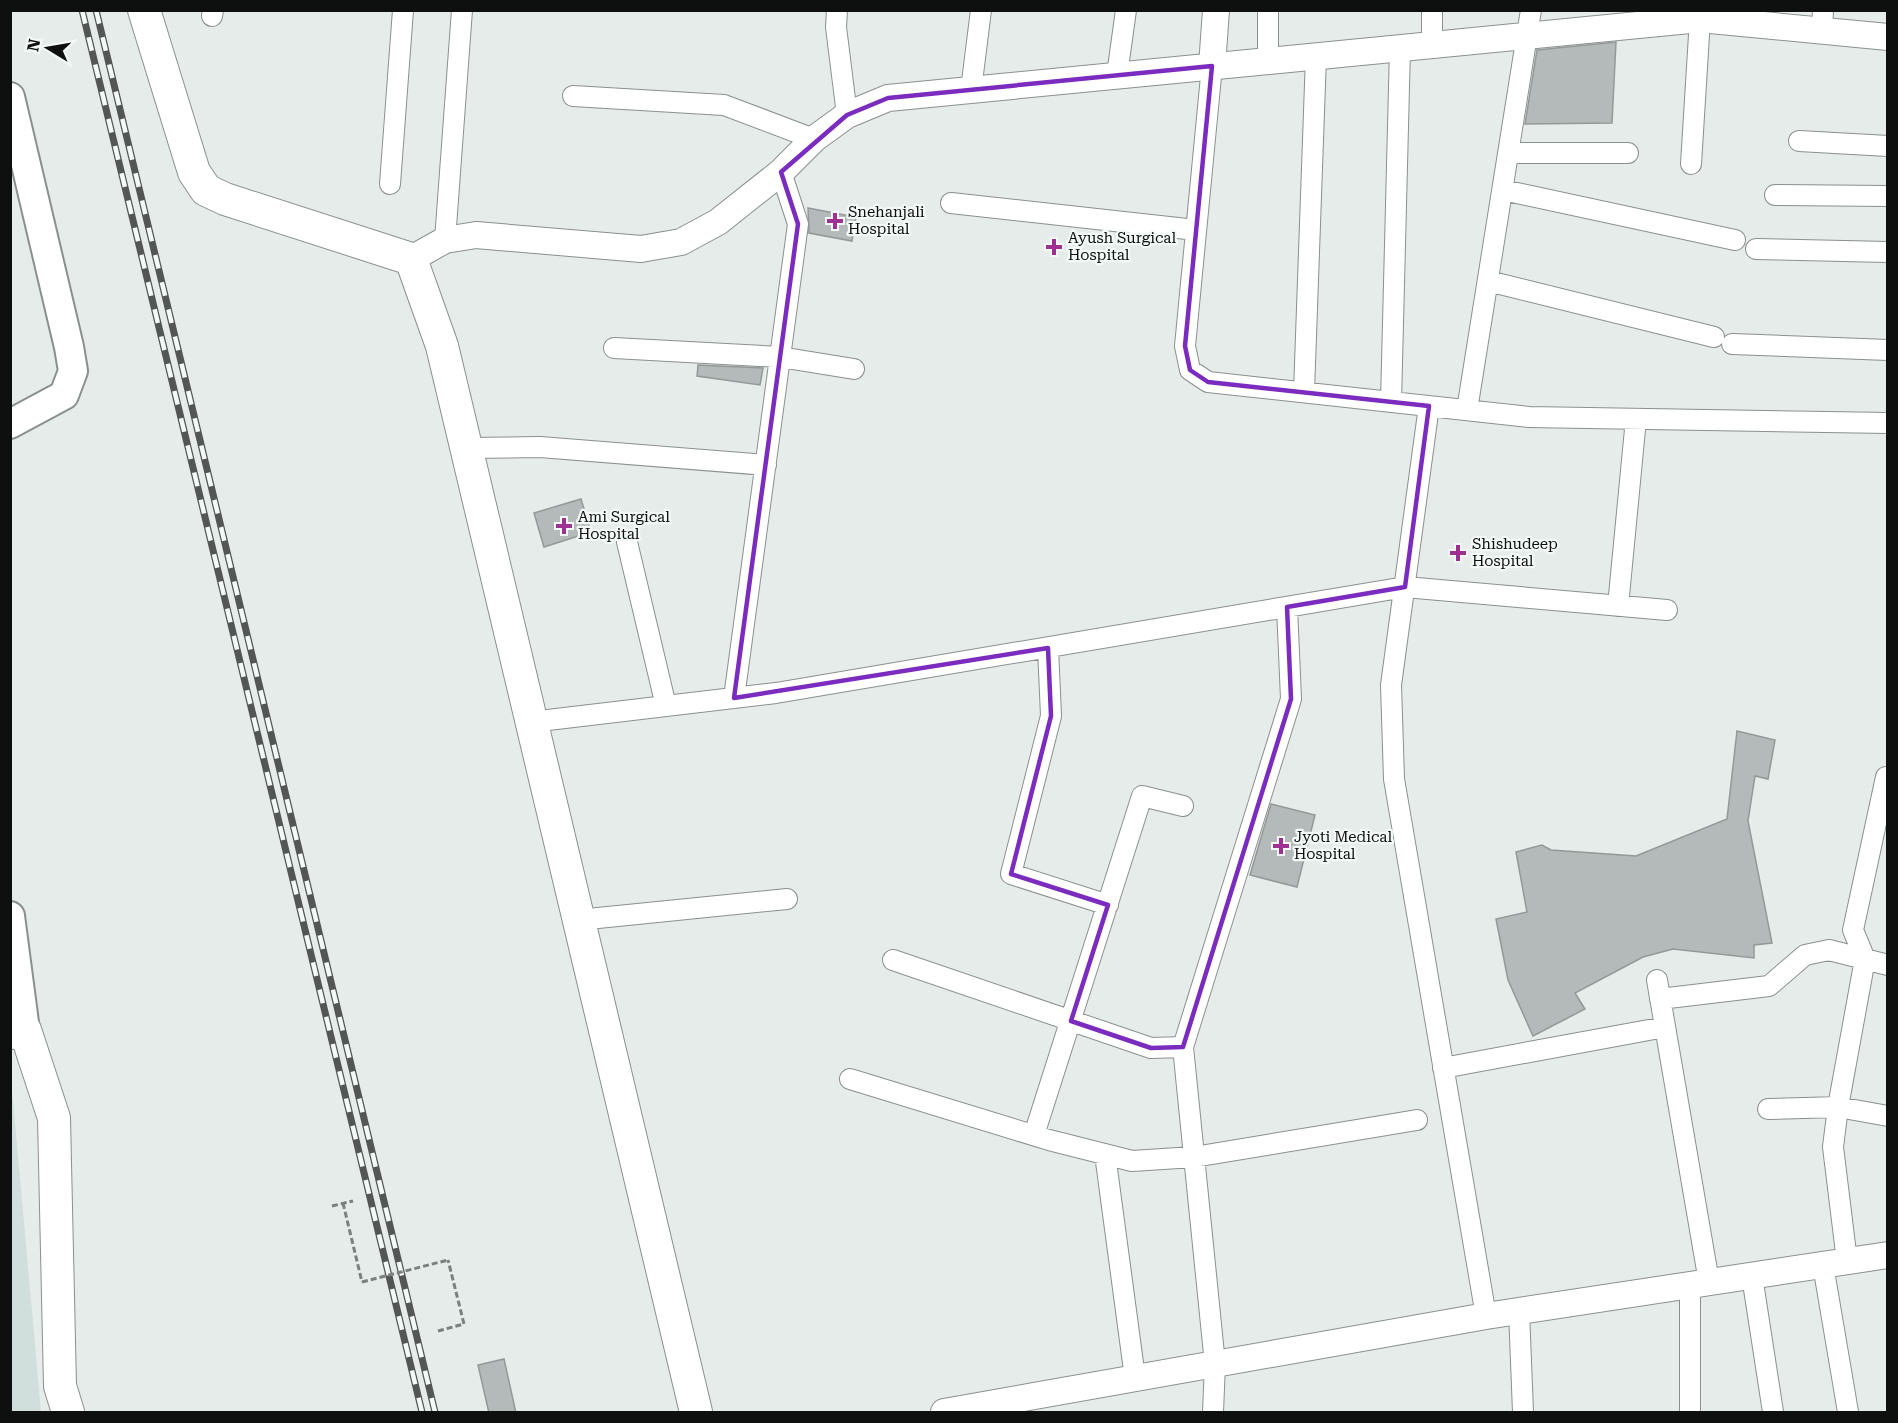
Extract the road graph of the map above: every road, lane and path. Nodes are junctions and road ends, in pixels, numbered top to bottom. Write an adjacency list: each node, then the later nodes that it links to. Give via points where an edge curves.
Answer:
1 (144, 10): 41 (main road, via 194,172 206,190)
2 (403, 10): 31 (street)
3 (462, 10): 37 (street)
4 (837, 10): 23 (street)
5 (981, 10): 20 (street)
6 (1126, 10): 19 (street)
7 (1216, 10): 18 (street)
8 (1268, 10): 17 (street)
9 (1432, 10): 14 (street)
10 (1700, 20): 11 (street); 12 (street); 29 (street)
11 (1822, 20): 13 (street)
12 (1529, 23): 14 (street); 27 (street)
13 (1887, 37)
14 (1432, 44): 15 (street)
15 (1400, 48): 16 (street); 48 (street)
16 (1316, 56): 17 (street); 47 (street)
17 (1268, 60): 18 (street)
18 (1212, 66): 19 (street); 36 (street)
19 (1117, 75): 20 (street)
20 (971, 90): 23 (street, via 888,98)
21 (573, 96): 24 (street, via 724,105)
22 (10, 97): 53 (main road, via 73,371 64,395)
23 (847, 115): 24 (street)
24 (814, 139): 30 (street)
25 (1799, 141): 26 (street)
26 (1887, 146)
27 (1509, 153): 28 (street); 32 (street)
28 (1628, 153)
29 (1691, 164)
30 (781, 172): 37 (street, via 718,222 681,242 641,249 476,235); 45 (street, via 798,224)
31 (390, 184)
32 (1503, 190): 38 (street); 42 (street)
33 (1775, 195): 34 (street)
34 (1887, 196)
35 (951, 203): 36 (street)
36 (1197, 230): 47 (street, via 1185,346 1190,370 1208,382)
37 (445, 240): 41 (street)
38 (1735, 240)
39 (1756, 249): 40 (street)
40 (1887, 252)
41 (411, 259): 54 (main road, via 442,346)
42 (1488, 282): 44 (street, via 1723,340); 50 (street)
43 (614, 348): 45 (street)
44 (1887, 350)
45 (780, 357): 46 (street); 55 (street)
46 (854, 369)
47 (1304, 392): 48 (street)
48 (1391, 402): 49 (street)
49 (1430, 406): 50 (street); 57 (street)
50 (1467, 410): 51 (street, via 1529,417)
51 (1636, 419): 52 (street); 58 (street)
52 (1887, 423)
53 (10, 424)
54 (466, 448): 55 (street, via 540,447); 64 (main road)
55 (766, 465): 62 (street)
56 (627, 542): 63 (street)
57 (1405, 588): 58 (street); 59 (street); 78 (street, via 1392,685 1394,779)
58 (1618, 606): 60 (street)
59 (1287, 607): 61 (street); 77 (street, via 1291,699)
60 (1666, 610)
61 (1048, 648): 62 (street); 68 (street, via 1051,716 1011,874)
62 (734, 698): 63 (street)
63 (666, 706): 64 (street)
64 (531, 722): 70 (main road)
65 (1886, 777): 71 (street, via 1853,930)
66 (1183, 806): 68 (street, via 1143,796)
67 (787, 898): 70 (street)
68 (1108, 905): 74 (street)
69 (10, 916): 76 (main road)
70 (578, 921): 101 (main road)
71 (1865, 959): 73 (street); 75 (street, via 1829,950 1804,955 1769,986 1659,990); 80 (street)
72 (893, 960): 74 (street)
73 (1887, 965)
74 (1071, 1021): 77 (street, via 1151,1048); 84 (street)
75 (1665, 1027): 78 (street); 93 (street)
76 (18, 1031): 100 (main road, via 54,1118 60,1386)
77 (1183, 1047): 86 (street)
78 (1443, 1068): 95 (street)
79 (850, 1079): 84 (street)
80 (1838, 1107): 81 (street); 82 (street); 91 (street, via 1833,1147)
81 (1768, 1109)
82 (1887, 1116)
83 (1417, 1120): 86 (street)
84 (1034, 1135): 85 (street)
85 (1105, 1154): 86 (street, via 1132,1161); 98 (street)
86 (1194, 1157): 97 (street)
87 (353, 1201): 88 (path)
88 (343, 1203): 89 (path); 96 (path, bridge, via 362,1282 448,1260 464,1324)
89 (332, 1206)
90 (1887, 1255): 91 (street)
91 (1835, 1263): 92 (street); 99 (street)
92 (1752, 1276): 93 (street); 106 (street)
93 (1700, 1284): 94 (street); 105 (street)
94 (1519, 1311): 95 (street); 104 (street)
95 (1486, 1316): 97 (street)
96 (438, 1330)
97 (1215, 1364): 98 (street); 103 (street)
98 (1135, 1378): 102 (street)
99 (1845, 1412)
100 (68, 1413)
101 (696, 1413)
102 (944, 1413)
103 (1213, 1413)
104 (1523, 1413)
105 (1690, 1413)
106 (1773, 1413)

